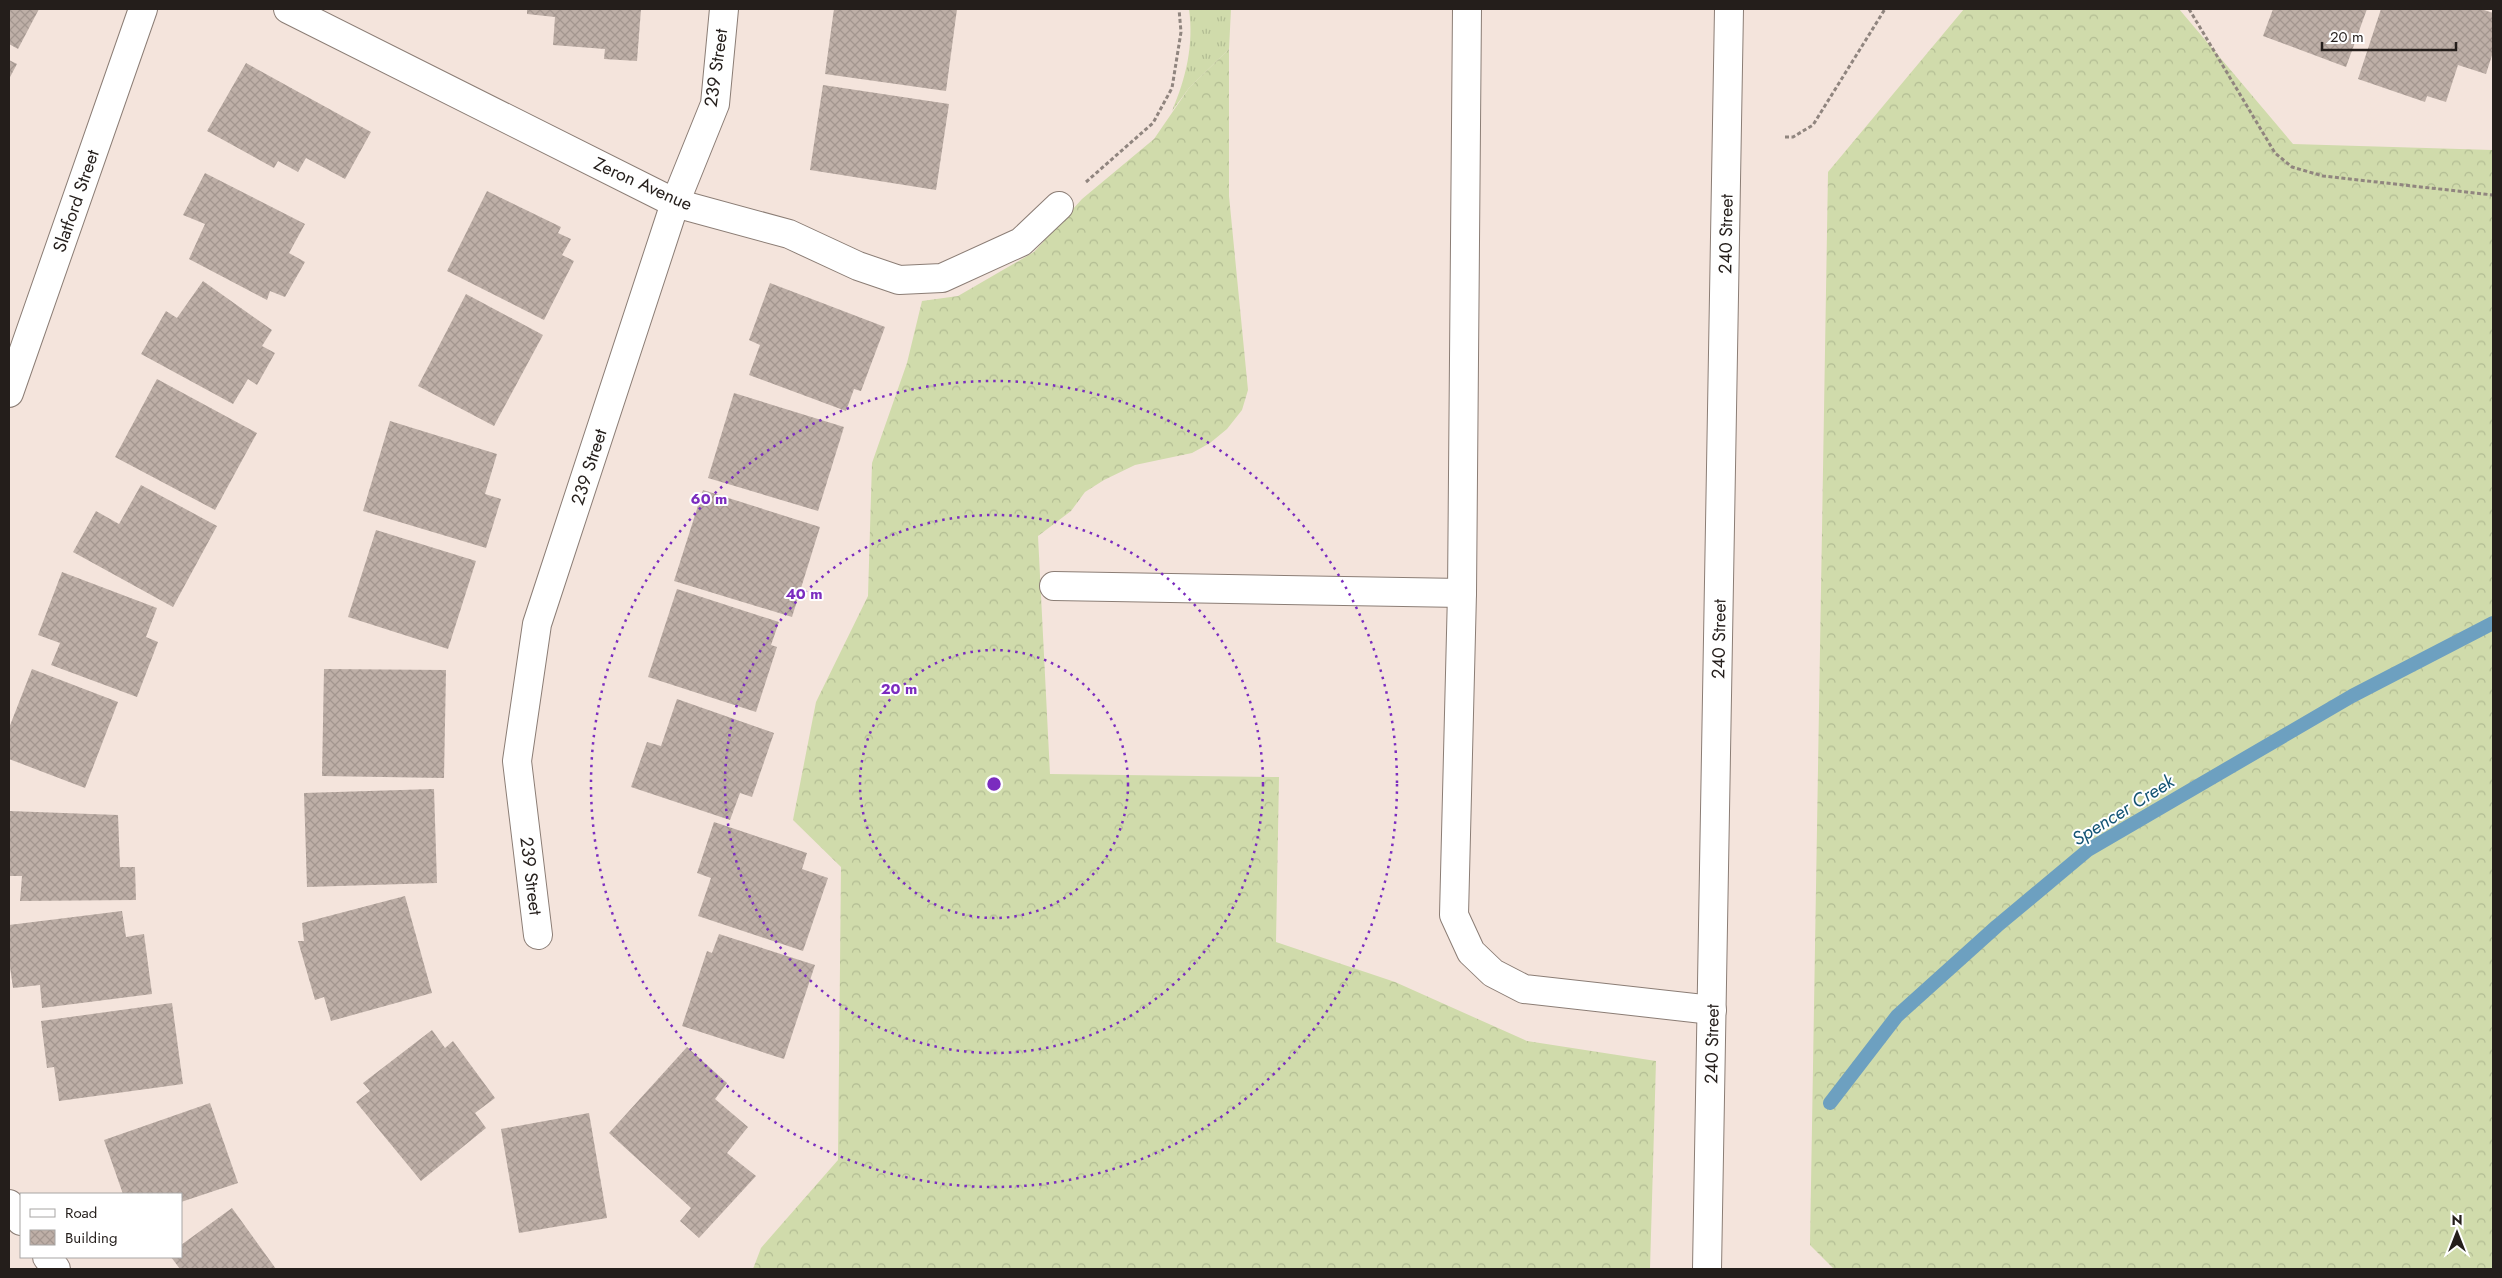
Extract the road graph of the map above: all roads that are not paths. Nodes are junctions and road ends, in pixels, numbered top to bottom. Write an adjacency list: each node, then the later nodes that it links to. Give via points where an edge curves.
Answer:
1 (143, 9): 8 (street, Slatford Street)
2 (288, 9): 6 (street, Zeron Avenue)
3 (724, 9): 6 (street, 239 Street, via 715,104)
4 (1467, 9): 10 (street)
5 (1729, 9): 12 (street, 240 Street)
6 (676, 203): 7 (street, Zeron Avenue, via 789,234 858,266 899,280 942,278 1021,242); 11 (street, 239 Street, via 537,624 517,761)
7 (1059, 206)
8 (9, 393)
9 (1054, 586): 10 (street)
10 (1462, 592): 12 (street, via 1454,915 1471,952 1493,973 1524,989)
11 (538, 935)
12 (1712, 1010): 17 (street, 240 Street)
13 (9, 1204): 14 (street)
14 (20, 1220)
15 (48, 1258): 16 (street)
16 (56, 1269)
17 (1707, 1269)

